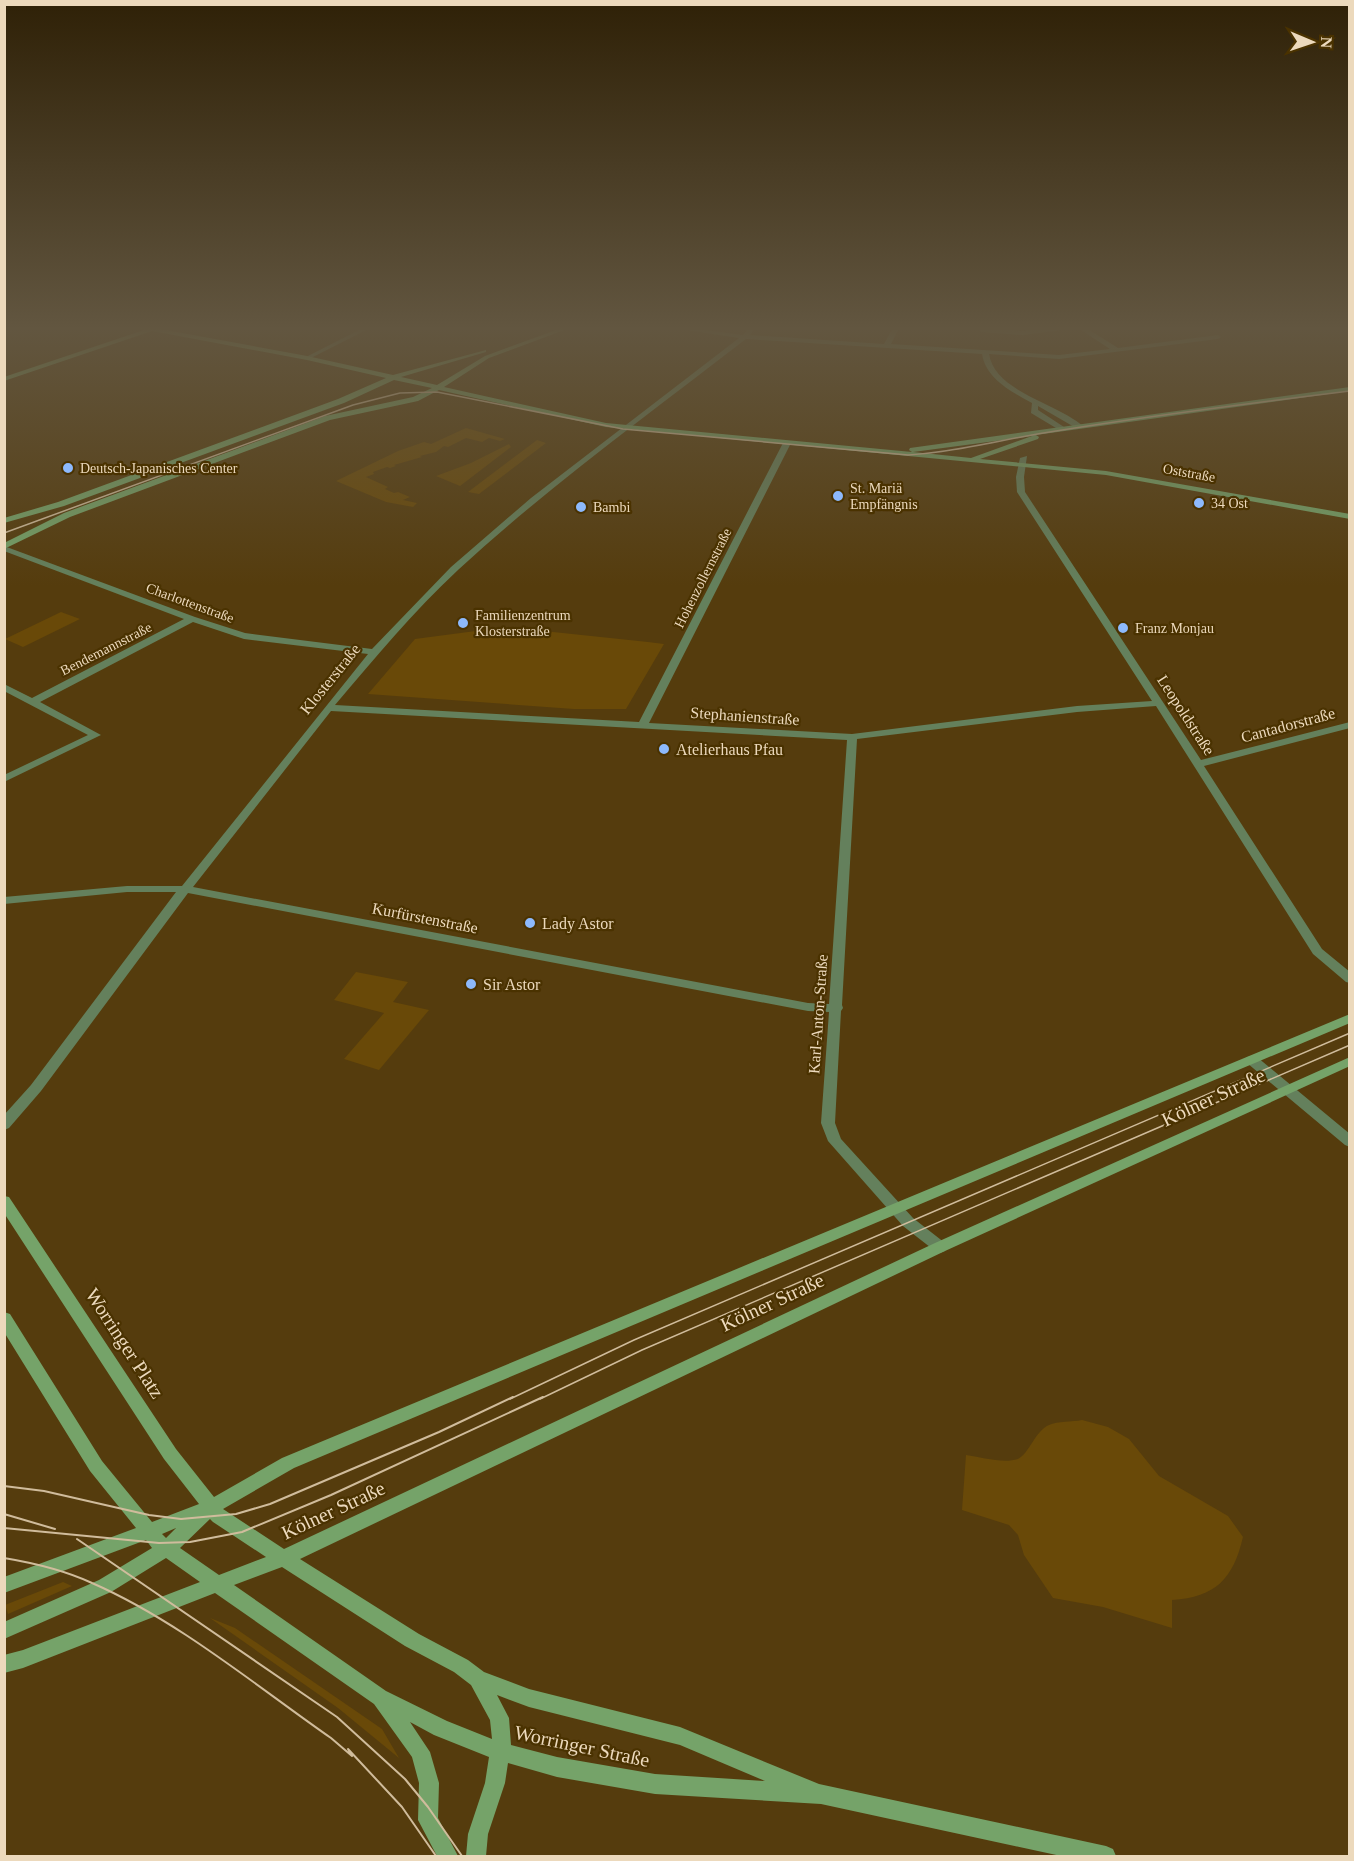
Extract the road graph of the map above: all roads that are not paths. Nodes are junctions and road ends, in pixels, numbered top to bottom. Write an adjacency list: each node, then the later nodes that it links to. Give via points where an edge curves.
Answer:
1 (309, 413): 17 (main road, via 61,504)
2 (357, 413): 18 (main road, via 328,418 67,515)
3 (548, 413): 9 (main road, Oststraße)
4 (645, 413): 9 (street, Klosterstraße)
5 (1036, 413): 10 (street)
6 (1059, 413): 8 (street)
7 (1178, 413): 8 (main road)
8 (1079, 426): 10 (main road)
9 (625, 428): 11 (main road, Oststraße); 20 (street, Klosterstraße, via 454,569)
10 (1058, 429): 12 (main road); 13 (main road, via 934,448)
11 (787, 443): 13 (main road, Oststraße); 25 (street, Hohenzollernstraße)
12 (1018, 444): 14 (main road, via 977,458); 15 (main road)
13 (870, 451): 14 (main road, Oststraße)
14 (956, 459): 15 (main road, Oststraße)
15 (1023, 462): 16 (main road, Oststraße, via 1162,481); 23 (street, Leopoldstraße, via 1021,492)
16 (1350, 517)
17 (4, 520)
18 (4, 547): 19 (street, Charlottenstraße)
19 (192, 619): 20 (street, Charlottenstraße, via 243,636); 22 (street, Bendemannstraße)
20 (373, 652): 24 (street, Klosterstraße)
21 (4, 687): 22 (street)
22 (32, 702): 29 (street, via 96,735)
23 (1159, 703): 27 (street, Stephanienstraße, via 1077,709); 28 (street, Leopoldstraße)
24 (328, 708): 25 (street, Stephanienstraße); 30 (street, Klosterstraße)
25 (643, 724): 27 (street, Stephanienstraße)
26 (1350, 725): 28 (street, Cantadorstraße)
27 (852, 737): 33 (street, Karl-Anton-Straße)
28 (1198, 764): 32 (street, Leopoldstraße, via 1317,951)
29 (4, 779)
30 (185, 889): 31 (street, Kurfürstenstraße, via 127,889); 33 (street, Kurfürstenstraße, via 808,1006); 38 (street, Klosterstraße)
31 (4, 902)
32 (1350, 979)
33 (837, 1008): 41 (street, Karl-Anton-Straße, via 828,1123 835,1141)
34 (1350, 1018): 35 (main road, Kölner Straße)
35 (1252, 1060): 37 (street); 41 (main road, Kölner Straße)
36 (1350, 1061): 37 (main road, Kölner Straße)
37 (1285, 1089): 39 (street); 42 (main road, Kölner Straße)
38 (4, 1125)
39 (1350, 1142)
40 (4, 1201): 44 (main road, Worringer Platz, via 170,1454)
41 (896, 1208): 42 (street, Karl-Anton-Straße); 44 (main road, Kölner Straße, via 288,1463)
42 (940, 1247): 47 (main road, Kölner Straße)
43 (4, 1318): 45 (main road, via 87,1453)
44 (210, 1508): 45 (main road); 46 (main road); 47 (main road, Worringer Straße)
45 (147, 1531): 46 (main road, Worringer Straße); 49 (main road)
46 (166, 1549): 48 (main road, Worringer Straße); 50 (main road, via 105,1586)
47 (283, 1558): 48 (main road, Kölner Straße); 52 (main road, Worringer Straße)
48 (213, 1583): 51 (main road); 53 (main road, Worringer Straße)
49 (4, 1585)
50 (4, 1631)
51 (4, 1664)
52 (478, 1678): 54 (main road, via 499,1718); 55 (main road, Worringer Straße, via 537,1700 680,1736)
53 (379, 1697): 54 (main road, Worringer Straße); 56 (main road, via 420,1752 429,1782 428,1821)
54 (501, 1752): 55 (main road, Worringer Straße, via 557,1767 655,1784); 57 (main road, via 478,1834)
55 (821, 1794): 58 (main road, Worringer Straße)
56 (448, 1857)
57 (476, 1857)
58 (1106, 1857)

